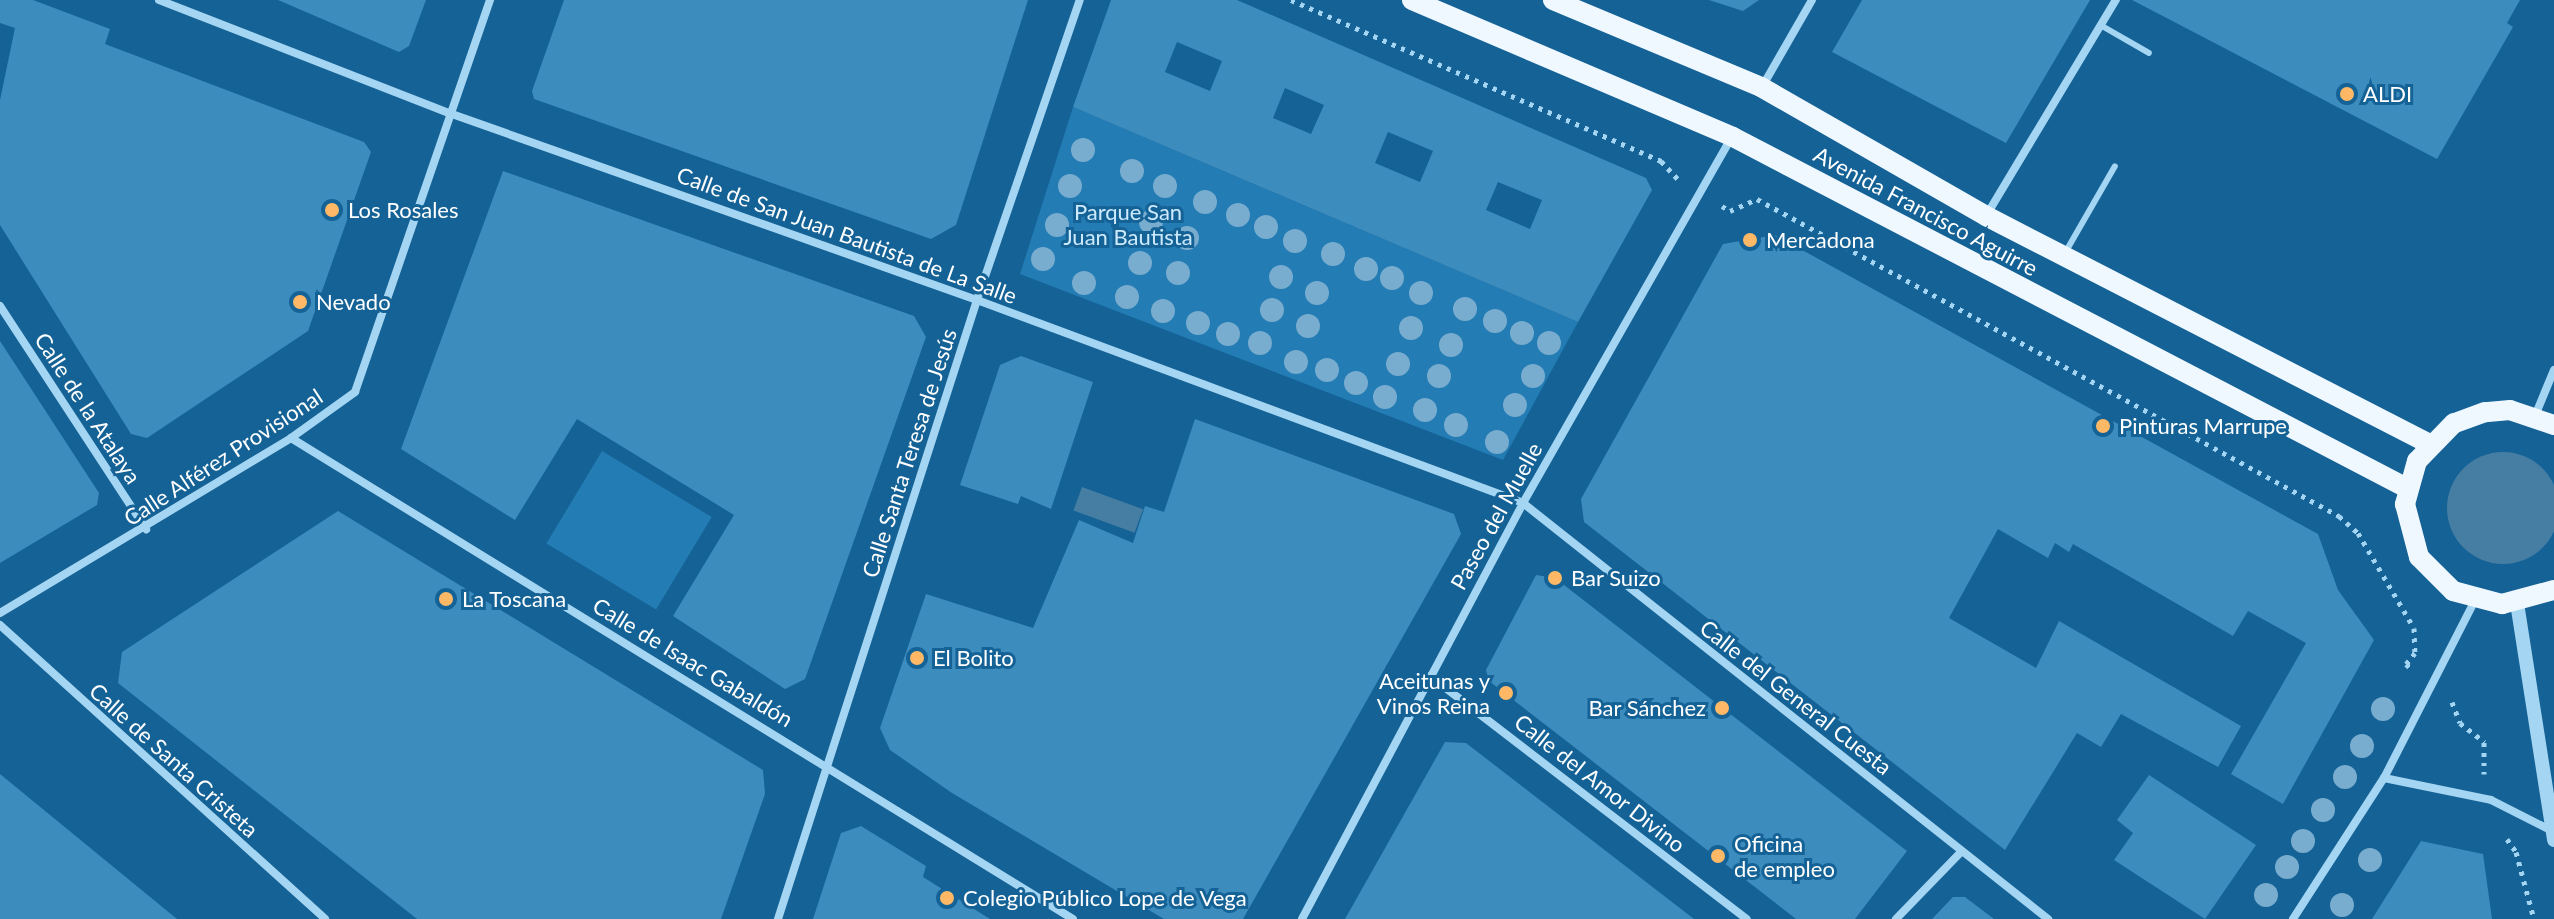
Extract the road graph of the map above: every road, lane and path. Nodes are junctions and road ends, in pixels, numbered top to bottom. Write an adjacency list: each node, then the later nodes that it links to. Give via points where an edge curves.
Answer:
1 (159, 0): 12 (street, Calle de San Juan Bautista de La Salle)
2 (490, 0): 12 (street, Calle Alférez Provisional)
3 (1080, 0): 19 (street, Calle Santa Teresa de Jesús)
4 (1291, 0): 15 (path, via 1661,161)
5 (1412, 0): 13 (main road, Avenida Francisco Aguirre)
6 (1553, 0): 11 (main road, Avenida Francisco Aguirre)
7 (1812, 0): 11 (street)
8 (2116, 0): 9 (street)
9 (2102, 26): 10 (lane); 17 (street)
10 (2149, 53)
11 (1761, 87): 17 (main road, Avenida Francisco Aguirre)
12 (449, 113): 19 (street, Calle de San Juan Bautista de La Salle); 24 (street, Calle Alférez Provisional, via 355,392)
13 (1733, 137): 26 (main road, Avenida Francisco Aguirre); 27 (street, Paseo del Muelle)
14 (2115, 166): 18 (lane)
15 (1671, 175)
16 (1730, 211): 34 (path, via 1757,199 2339,516 2358,533 2414,628 2415,653)
17 (1986, 216): 18 (main road, Avenida Francisco Aguirre)
18 (2063, 256): 25 (main road, Avenida Francisco Aguirre)
19 (977, 300): 27 (street, Calle de San Juan Bautista de La Salle); 38 (street, Calle Santa Teresa de Jesús)
20 (0, 306): 28 (street, Calle de la Atalaya)
21 (2554, 370): 22 (street)
22 (2535, 416): 23 (main road); 25 (main road, via 2510,410 2477,413 2454,423)
23 (2554, 425)
24 (291, 438): 28 (street, Calle Alférez Provisional); 38 (street, Calle de Isaac Gabaldón)
25 (2429, 444): 26 (main road)
26 (2407, 488): 30 (main road, via 2406,520 2419,557 2440,581)
27 (1523, 503): 35 (street, Paseo del Muelle); 42 (street, Calle del General Cuesta)
28 (146, 529): 32 (street, Calle Alférez Provisional)
29 (2554, 590): 31 (main road)
30 (2475, 600): 31 (main road); 39 (street)
31 (2517, 603): 41 (street)
32 (0, 613)
33 (0, 625): 43 (street, Calle de Santa Cristeta)
34 (2406, 664)
35 (1430, 676): 46 (street, Paseo del Muelle); 47 (street, Calle del Amor Divino)
36 (2451, 701): 37 (path, via 2460,723 2484,742)
37 (2481, 765)
38 (829, 766): 44 (street, Calle Santa Teresa de Jesús); 45 (street, Calle de Isaac Gabaldón)
39 (2384, 778): 41 (street, via 2491,800); 50 (street)
40 (2501, 832): 51 (path, via 2516,852)
41 (2553, 835)
42 (1961, 852): 48 (street); 49 (street, Calle del General Cuesta)
43 (325, 919)
44 (778, 919)
45 (1073, 919)
46 (1302, 919)
47 (1747, 919)
48 (1896, 919)
49 (2048, 919)
50 (2293, 919)
51 (2534, 919)

